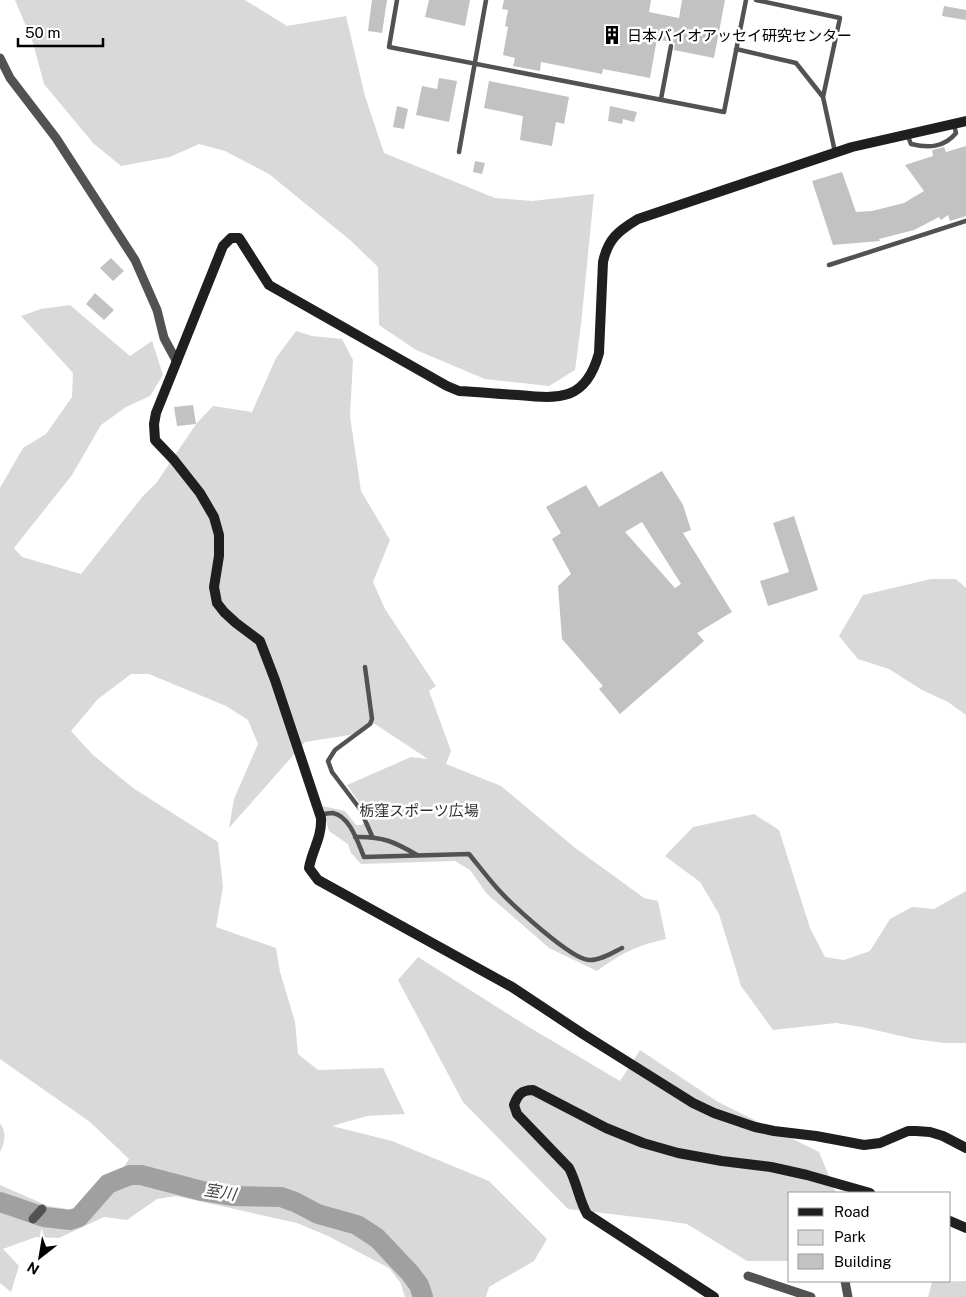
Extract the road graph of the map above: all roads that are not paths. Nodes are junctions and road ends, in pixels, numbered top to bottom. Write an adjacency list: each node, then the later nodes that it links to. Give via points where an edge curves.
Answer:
1 (397, 0): 8 (lane, via 389,47)
2 (486, 0): 8 (lane)
3 (746, 0): 6 (lane)
4 (756, 0): 9 (lane, via 840,18)
5 (671, 46): 10 (lane)
6 (736, 49): 9 (lane, via 796,63); 10 (lane, via 724,112)
7 (0, 58): 18 (street, via 10,78 56,138 134,260 157,310 164,338)
8 (475, 64): 10 (lane); 14 (lane)
9 (823, 97): 15 (lane)
10 (661, 100)
11 (966, 121): 12 (street)
12 (954, 124): 13 (street); 13 (lane, via 956,133 949,141 926,148 910,144)
13 (907, 134): 15 (street)
14 (459, 152)
15 (835, 152): 18 (street, via 638,219 612,238 603,262 596,366 590,378 566,396 547,398 469,392 447,386 269,285 239,238 231,238 223,246)
16 (966, 221): 17 (lane)
17 (830, 265)
18 (177, 362): 20 (street, via 156,413 155,440 200,493 214,517 219,542 214,587 217,602 236,623 260,641)
19 (365, 667): 21 (lane, via 372,719 370,724 335,750 328,762 360,809)
20 (320, 815): 22 (lane, via 332,813 340,816); 25 (street, via 321,833 309,868 318,880 512,987 693,1103 731,1120 774,1131 864,1145 880,1143 908,1131 930,1132)
21 (372, 836): 22 (lane); 23 (lane)
22 (356, 838): 23 (lane, via 364,857)
23 (418, 856): 24 (lane, via 469,854 497,889 542,930 568,951 588,961)
24 (622, 948)
25 (966, 1148)
26 (866, 1192): 33 (street, via 771,1167 678,1153 606,1128 533,1090 520,1093 515,1110 569,1168 587,1214)
27 (42, 1209): 28 (street)
28 (33, 1219)
29 (951, 1221): 30 (street)
30 (966, 1228)
31 (748, 1276): 34 (street)
32 (844, 1282): 35 (street)
33 (714, 1297)
34 (811, 1297)
35 (848, 1297)

